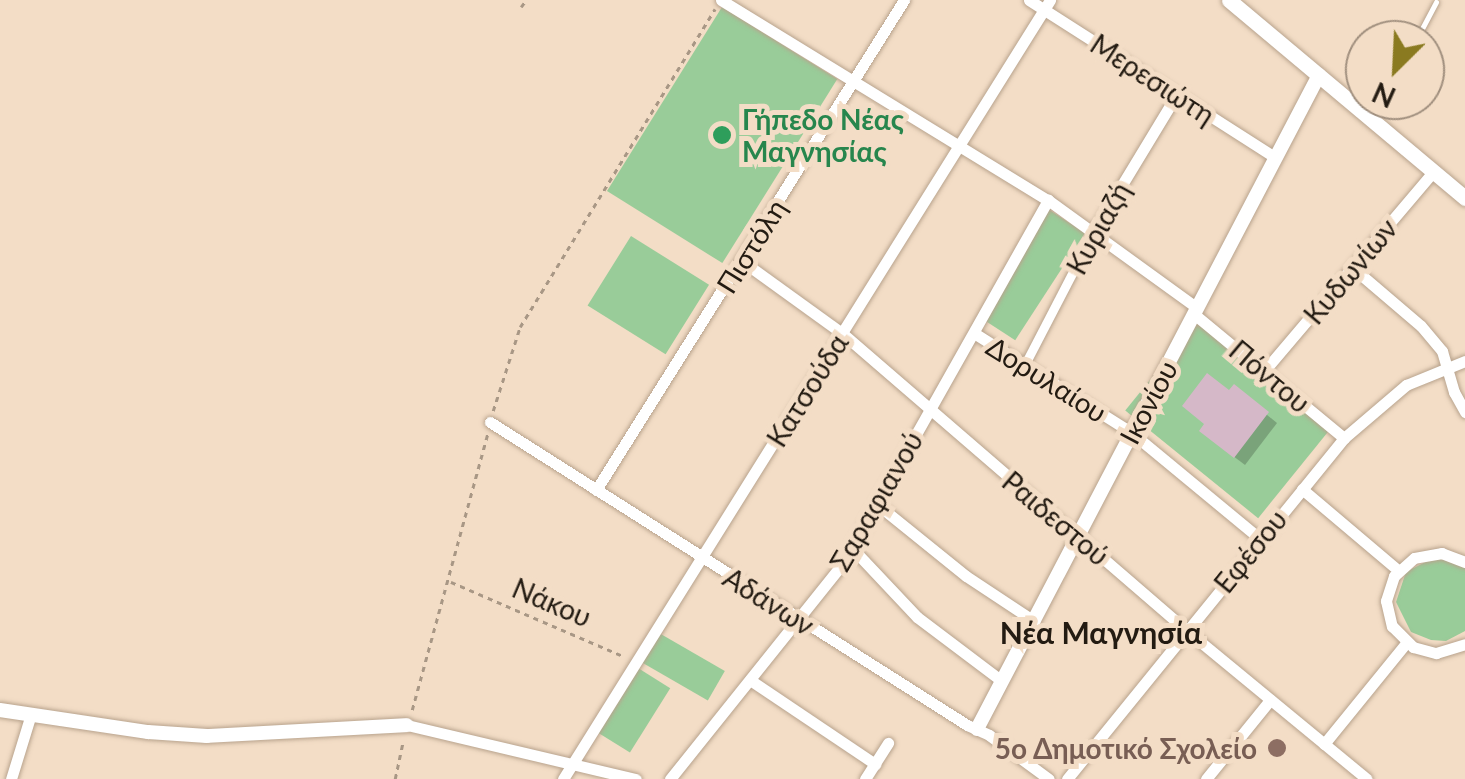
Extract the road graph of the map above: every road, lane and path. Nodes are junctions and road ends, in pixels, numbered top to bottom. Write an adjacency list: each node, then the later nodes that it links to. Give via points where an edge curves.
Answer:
1 (526, 0): 7 (path)
2 (721, 0): 9 (street, Πόντου); 30 (path, via 520,327)
3 (904, 0): 9 (street, Πιστόλη)
4 (1029, 0): 6 (street, Μερεσιώτη)
5 (1229, 0): 8 (main road)
6 (1047, 5): 10 (street, Μερεσιώτη); 13 (street, Κατσούδα)
7 (521, 7)
8 (1320, 75): 11 (main road); 14 (street, Ικονίου)
9 (856, 80): 13 (street, Πόντου); 19 (street, Πιστόλη)
10 (1177, 94): 14 (street, Μερεσιώτη); 18 (street, Κυριαζή)
11 (1345, 96)
12 (1373, 120): 15 (main road)
13 (960, 144): 17 (street, Πόντου); 22 (street, Κατσούδα)
14 (1276, 158): 21 (street, Ικονίου)
15 (1434, 172): 16 (main road); 20 (street, Κυδωνίων)
16 (1465, 198)
17 (1048, 200): 18 (street, Πόντου); 23 (street, Σαραφιανού)
18 (1094, 231): 21 (street, Πόντου); 25 (street, Κυριαζή)
19 (742, 261): 22 (street, Ραιδεστού); 34 (street, Πιστόλη)
20 (1353, 268): 26 (street, via 1421,326); 27 (street, Κυδωνίων)
21 (1196, 311): 27 (street, Πόντου); 31 (street, Ικονίου)
22 (842, 333): 28 (street, Ραιδεστού); 39 (street, Κατσούδα)
23 (974, 333): 25 (street, Δορυλαίου); 28 (street, Σαραφιανού)
24 (1465, 360): 26 (street, Εφέσου)
25 (1024, 366): 31 (street, Δορυλαίου)
26 (1448, 366): 29 (street); 32 (street, Εφέσου, via 1388,397)
27 (1265, 370): 32 (street, Πόντου)
28 (930, 409): 35 (street, Σαραφιανού); 36 (street, Ραιδεστού)
29 (1465, 412)
30 (490, 422): 34 (street, Αδάνων); 42 (path)
31 (1132, 433): 36 (street, Ικονίου); 37 (street, Δορυλαίου)
32 (1344, 438): 33 (street, Εφέσου)
33 (1302, 489): 37 (street, Εφέσου); 41 (street)
34 (596, 490): 39 (street, Αδάνων)
35 (878, 505): 38 (street, Σαραφιανού); 44 (street)
36 (1078, 536): 44 (street, Ικονίου); 45 (street, Ραιδεστού)
37 (1260, 539): 45 (street, Εφέσου)
38 (852, 548): 43 (street, Σαραφιανού); 50 (street, via 917,617)
39 (701, 558): 43 (street, Αδάνων); 48 (street, Κατσούδα)
40 (1465, 562): 41 (street, via 1428,553)
41 (1398, 570): 46 (street, via 1386,607)
42 (450, 582): 48 (path, Νάκου); 54 (path)
43 (799, 620): 49 (street, Σαραφιανού); 55 (street, Αδάνων)
44 (1034, 621): 50 (street, Ικονίου)
45 (1186, 630): 51 (street, Ραιδεστού); 67 (street, Εφέσου)
46 (1406, 643): 47 (street, via 1436,653); 57 (street)
47 (1465, 644)
48 (636, 662): 58 (street, Κατσούδα)
49 (750, 680): 59 (street); 65 (street, Σαραφιανού)
50 (1002, 682): 55 (street, Ικονίου)
51 (1270, 700): 57 (street, Ραιδεστού); 68 (street)
52 (0, 710): 53 (street)
53 (31, 714): 54 (street, via 207,736); 61 (street)
54 (406, 725): 58 (street); 62 (path)
55 (977, 730): 60 (street, Αδάνων)
56 (888, 743): 59 (street)
57 (1324, 744): 69 (street, Ραιδεστού)
58 (569, 763): 63 (street, Κατσούδα); 64 (street)
59 (875, 764): 66 (street)
60 (1042, 777)
61 (11, 779)
62 (395, 779)
63 (562, 779)
64 (636, 779)
65 (670, 779)
66 (864, 779)
67 (1067, 779)
68 (1206, 779)
69 (1367, 779)

